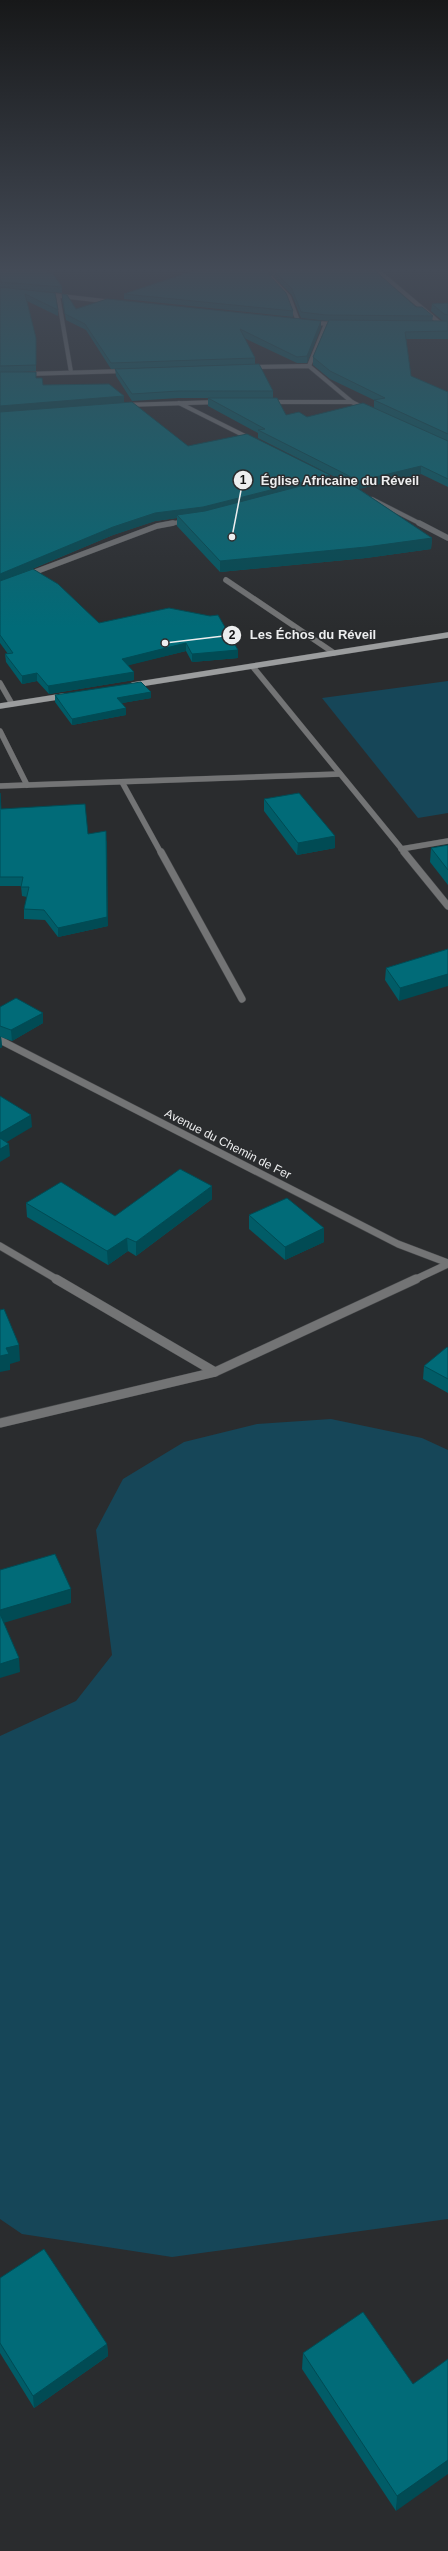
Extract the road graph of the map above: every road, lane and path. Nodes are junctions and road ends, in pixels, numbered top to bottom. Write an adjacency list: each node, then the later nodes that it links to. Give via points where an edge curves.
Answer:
1 (337, 389): 5 (street)
2 (178, 402): 3 (street); 6 (street); 8 (street)
3 (225, 402)
4 (265, 402): 5 (street)
5 (352, 402): 7 (street)
6 (119, 406)
7 (372, 412)
8 (255, 441)
9 (368, 497): 11 (street)
10 (198, 519): 12 (street, via 156,526)
11 (448, 538)
12 (22, 577)
13 (226, 580): 15 (street)
14 (448, 635): 15 (street)
15 (334, 653): 16 (street)
16 (253, 667): 18 (street); 23 (street)
17 (0, 683): 20 (street)
18 (129, 686)
19 (74, 694): 20 (street)
20 (12, 704): 21 (street)
21 (0, 706)
22 (0, 731): 25 (street)
23 (340, 774): 24 (street); 28 (street)
24 (122, 782): 25 (street); 30 (street)
25 (27, 785): 26 (street)
26 (0, 786)
27 (448, 841): 28 (street)
28 (401, 849): 29 (street)
29 (448, 906)
30 (242, 999)
31 (0, 1040): 33 (street, Avenue du Chemin de Fer, via 398,1244)
32 (0, 1246): 34 (street)
33 (448, 1263): 34 (street)
34 (215, 1372): 35 (street)
35 (0, 1423)

